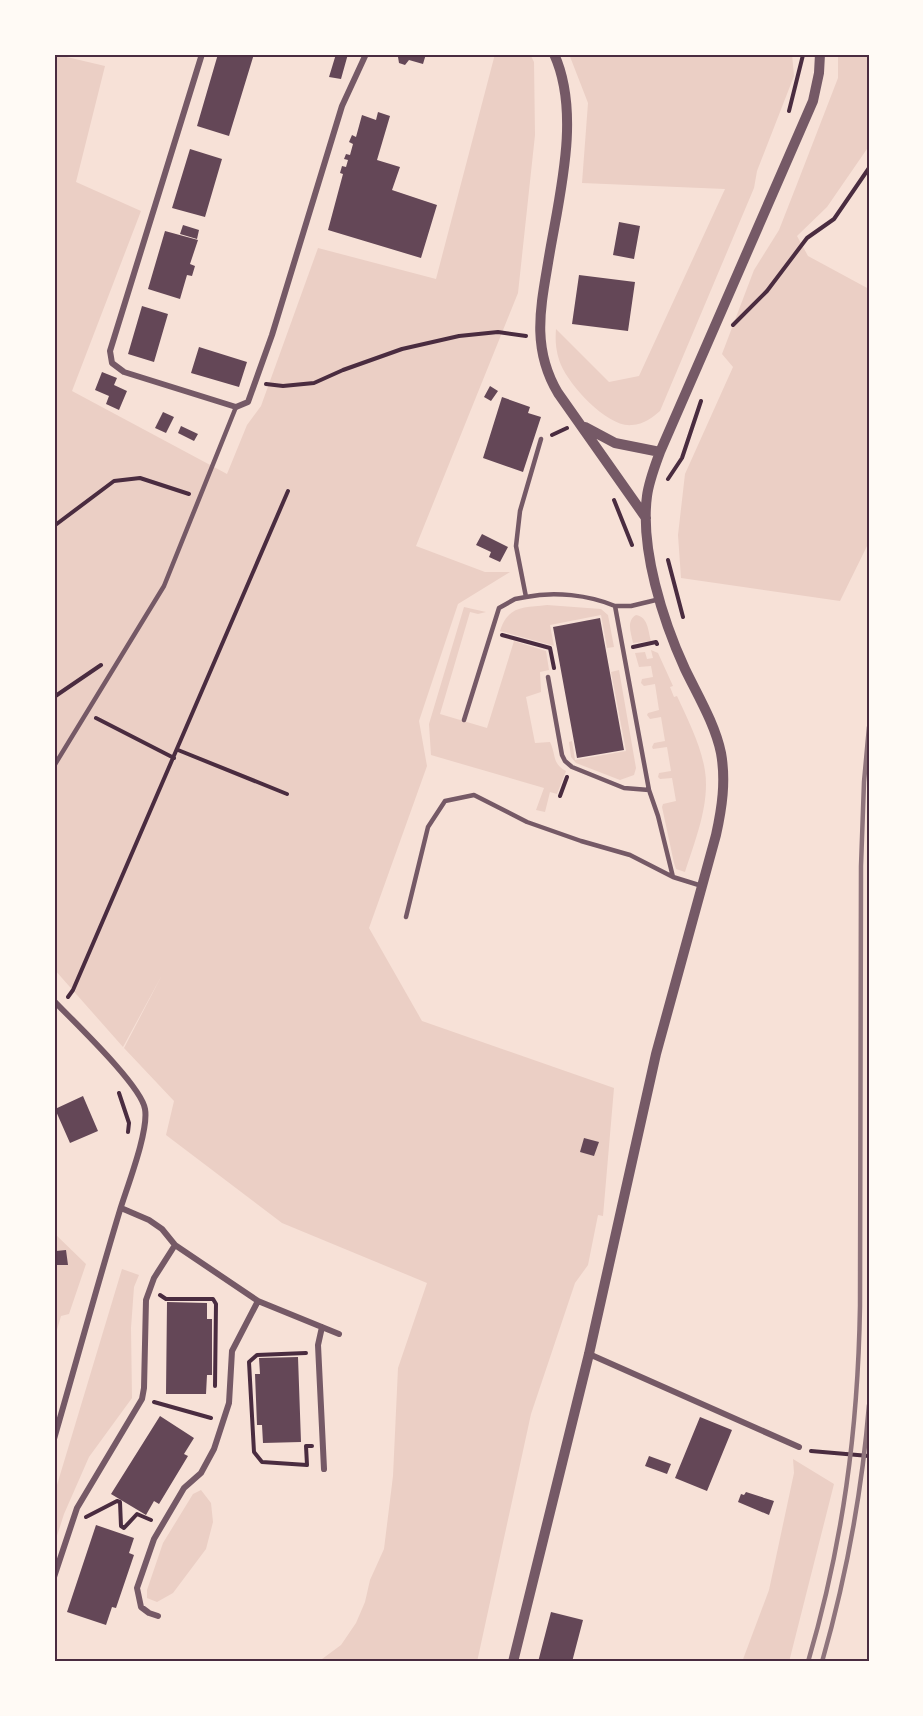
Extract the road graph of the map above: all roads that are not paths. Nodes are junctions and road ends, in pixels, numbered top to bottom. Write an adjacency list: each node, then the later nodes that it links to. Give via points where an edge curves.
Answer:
1 (202, 54): 5 (street, via 111,351 112,363 124,372)
2 (366, 54): 5 (street, via 342,106 248,402)
3 (554, 54): 6 (street, via 564,87 566,137 539,331 548,373)
4 (820, 54): 8 (street, via 813,101)
5 (236, 406): 15 (lane, via 164,586)
6 (578, 421): 8 (street, via 608,440); 9 (street)
7 (541, 439): 10 (lane, via 520,512 516,546)
8 (660, 452): 9 (street, via 647,494)
9 (646, 518): 11 (street)
10 (526, 597): 12 (lane, via 546,594 600,599); 14 (lane, via 499,608)
11 (660, 599): 12 (lane); 18 (street, via 676,649 717,737 722,763 721,813)
12 (615, 606): 16 (lane)
13 (548, 677): 16 (lane, via 565,761 624,788)
14 (464, 720)
15 (54, 766)
16 (649, 790): 17 (lane)
17 (673, 877): 18 (lane); 19 (lane, via 630,855 527,822 474,795 445,801 428,827)
18 (702, 886): 26 (street, via 656,1054)
19 (406, 917)
20 (54, 1001): 21 (street, via 116,1065 140,1095 145,1108 145,1126)
21 (121, 1208): 22 (street, via 149,1220); 27 (street)
22 (176, 1245): 23 (street); 30 (street, via 154,1278 146,1300 142,1399 77,1508)
23 (258, 1301): 24 (street); 31 (street, via 232,1351 229,1403 214,1449 201,1473 184,1488 154,1539 137,1588 141,1607)
24 (322, 1327): 25 (street); 29 (street, via 318,1345)
25 (339, 1334)
26 (589, 1354): 28 (street); 32 (street)
27 (54, 1439)
28 (799, 1447)
29 (324, 1469)
30 (54, 1577)
31 (158, 1616)
32 (513, 1662)

